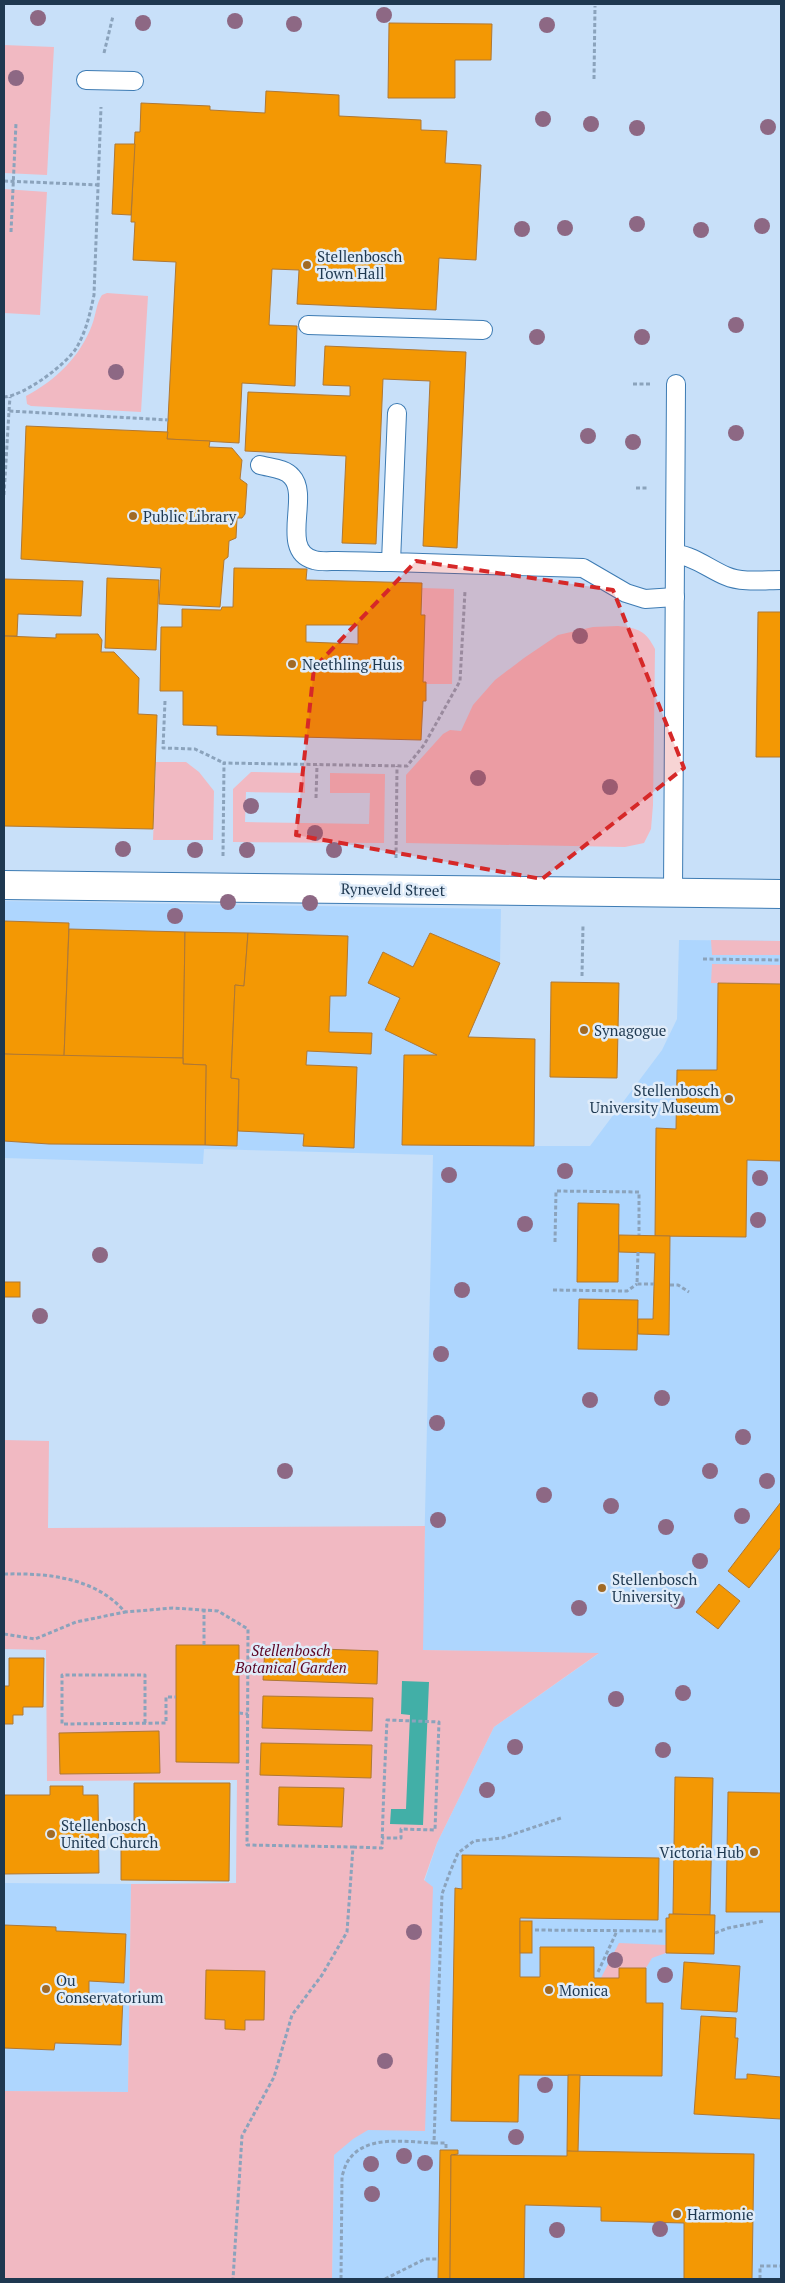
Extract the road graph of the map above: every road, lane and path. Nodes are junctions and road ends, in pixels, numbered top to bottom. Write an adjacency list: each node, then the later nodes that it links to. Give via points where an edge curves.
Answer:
1 (596, 6): 2 (path)
2 (594, 79)
3 (86, 80): 4 (lane)
4 (134, 81)
5 (16, 123): 7 (path)
6 (4, 181): 7 (path)
7 (14, 181): 8 (path); 13 (path, via 100,185 94,296 88,324 76,350 36,386)
8 (11, 232)
9 (308, 324): 10 (lane)
10 (483, 330)
11 (676, 384): 19 (lane)
12 (4, 397): 13 (path)
13 (10, 397): 14 (path)
14 (9, 411): 16 (path); 18 (path)
15 (398, 412): 20 (lane)
16 (168, 420)
17 (260, 465): 20 (lane, via 285,471 295,480 296,537 303,554 314,561)
18 (4, 495)
19 (676, 554): 21 (lane, via 728,577); 22 (lane)
20 (391, 562): 22 (lane, via 583,568 626,593 645,599)
21 (781, 580)
22 (675, 596): 32 (lane)
23 (464, 601): 27 (path, via 460,681 424,745 407,766)
24 (165, 701): 25 (path, via 163,748 195,749)
25 (224, 764): 26 (path); 29 (path)
26 (317, 765): 27 (path); 28 (path)
27 (398, 766): 30 (path)
28 (316, 798)
29 (223, 860)
30 (396, 862)
31 (4, 885): 32 (street, Ryneveld Street)
32 (673, 892): 33 (street, Ryneveld Street)
33 (781, 894)
34 (583, 922): 37 (path)
35 (703, 960): 36 (path)
36 (781, 960)
37 (582, 976)
38 (639, 1236): 39 (path, via 639,1192 556,1191)
39 (555, 1242)
40 (638, 1252): 41 (path)
41 (637, 1284): 42 (path); 44 (path, via 627,1292)
42 (654, 1284)
43 (670, 1285): 45 (path, via 678,1285)
44 (553, 1290)
45 (689, 1292)
46 (4, 1574): 48 (path, via 72,1578 116,1601)
47 (204, 1609): 48 (path); 50 (path); 53 (path, via 218,1611 248,1629)
48 (125, 1612): 49 (path, via 76,1622 35,1639)
49 (4, 1634)
50 (204, 1645)
51 (176, 1697): 54 (path, via 166,1697 166,1723)
52 (239, 1713): 53 (path)
53 (248, 1714): 57 (path, via 246,1845)
54 (145, 1723): 54 (path, via 62,1724 62,1675 145,1674)
55 (562, 1818): 64 (path, via 502,1838 474,1841 458,1853 450,1872 442,1894)
56 (382, 1838): 56 (path, via 387,1720 439,1722 435,1830 401,1829 401,1838); 57 (path, via 382,1848)
57 (353, 1847): 68 (path, via 347,1932 322,1975 292,2015 274,2077 242,2136)
58 (764, 1921): 62 (path)
59 (535, 1930): 60 (path)
60 (617, 1931): 61 (path); 63 (path)
61 (666, 1931)
62 (715, 1933)
63 (598, 1972)
64 (434, 2143): 65 (path, via 446,2143); 69 (path, via 376,2142 348,2160 342,2176)
65 (446, 2150)
66 (438, 2259): 70 (path, via 426,2259)
67 (781, 2266): 71 (path, via 760,2266)
68 (233, 2279)
69 (340, 2279)
70 (385, 2279)
71 (760, 2279)

